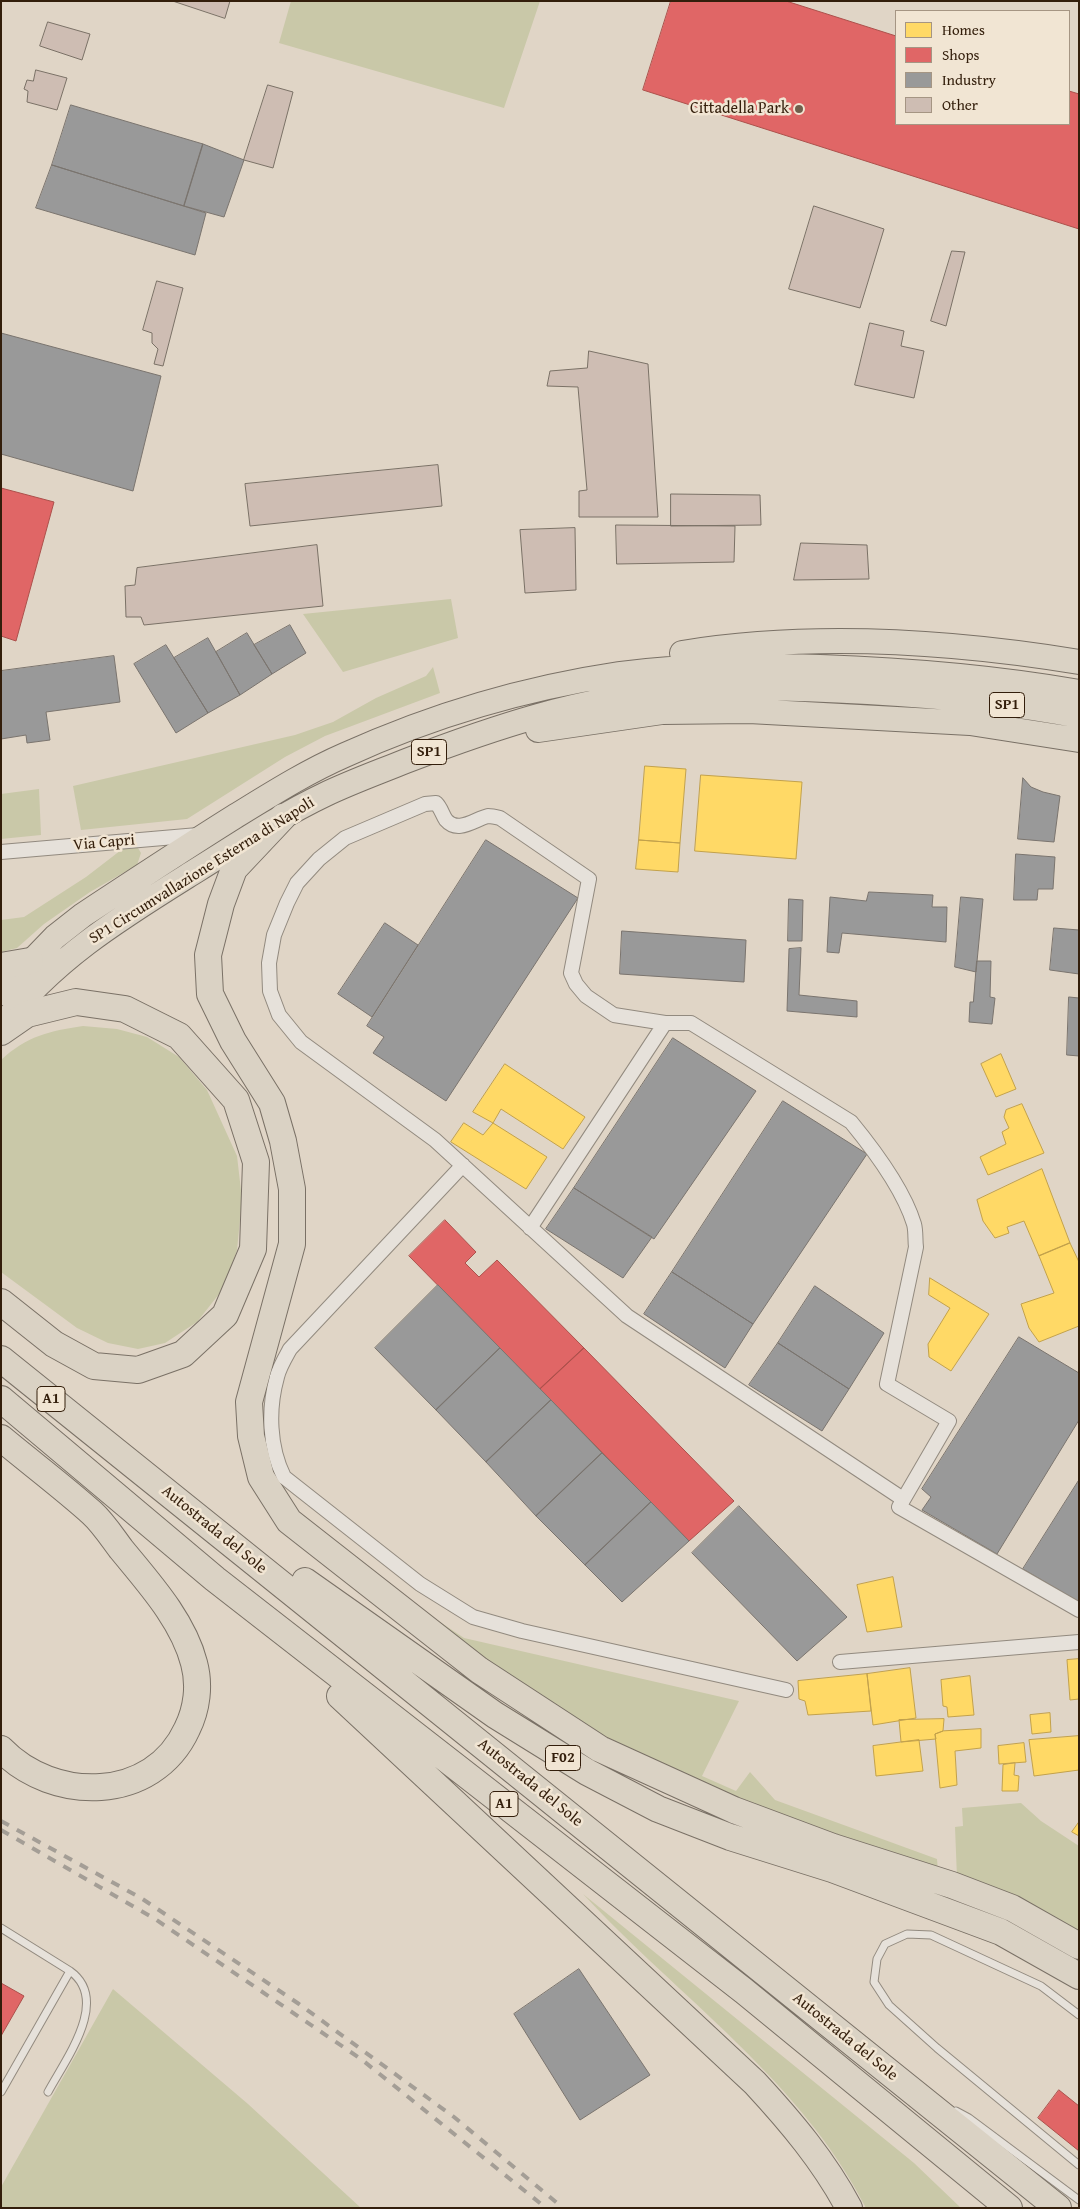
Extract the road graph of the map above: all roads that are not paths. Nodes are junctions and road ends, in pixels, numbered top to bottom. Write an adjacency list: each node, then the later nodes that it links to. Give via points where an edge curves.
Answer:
1 (1079, 662): 2 (highway, via 938,644 822,642 734,647 645,659)
2 (548, 688): 3 (highway, SP1 Circumvallazione Esterna di Napoli / SP1, via 618,674 757,665 909,671); 8 (highway, SP1 Circumvallazione Esterna di Napoli / SP1, via 443,717 345,755)
3 (1079, 692)
4 (1079, 716): 6 (highway, SP1 Circumvallazione Esterna di Napoli / SP1, via 935,695 807,688 731,688 672,691 585,703)
5 (1079, 740): 6 (highway, via 970,723 708,710 611,718)
6 (454, 743): 7 (highway, SP1 Circumvallazione Esterna di Napoli / SP1, via 326,794)
7 (283, 817): 14 (highway, SP1 Circumvallazione Esterna di Napoli / SP1, via 66,957 38,982); 31 (highway, via 234,869 208,955 210,994 233,1041 272,1103 292,1188 292,1244 249,1402 251,1436 261,1477 288,1521 479,1670 600,1749 734,1810 1012,1908)
8 (206, 834): 9 (street, Via Capri); 10 (highway, SP1 Circumvallazione Esterna di Napoli / SP1, via 83,915)
9 (1, 852)
10 (30, 960): 11 (highway); 12 (highway, SP1 Circumvallazione Esterna di Napoli / SP1)
11 (1, 966)
12 (1, 993)
13 (665, 1023): 16 (street, via 614,1015 586,996 576,984 570,973 589,879 500,818 489,816 461,826 454,825 446,820 436,803 425,804 345,838 297,883 287,902 274,936 269,963 270,991 279,1015 301,1042 435,1140); 17 (street); 23 (street, via 691,1023 851,1122 894,1181 914,1224 916,1247 887,1384 949,1421)
14 (1, 1028)
15 (1, 1032): 18 (highway, via 27,1014 76,1002 125,1009 172,1032 236,1100 256,1162 253,1249 225,1315 183,1354 138,1370 94,1366 54,1344)
16 (463, 1165): 17 (street); 28 (street, via 290,1349 277,1376 271,1433 276,1462 284,1477 420,1584 473,1617)
17 (530, 1228): 23 (street, via 627,1316)
18 (1, 1302)
19 (1, 1359): 22 (highway, Autostrada del Sole / A1)
20 (1, 1399): 24 (highway, Autostrada del Sole / A1)
21 (1, 1438): 29 (highway, via 94,1515 156,1592 190,1650 196,1670 197,1692 191,1721 178,1746 158,1766 136,1779 110,1786 67,1786 26,1769)
22 (101, 1439): 33 (highway, F02, via 495,1715 587,1772 658,1809 730,1837 832,1869 1001,1932); 35 (highway, Autostrada del Sole / A1)
23 (903, 1499): 25 (street, via 899,1507)
24 (216, 1579): 42 (highway, via 755,2083 819,2159); 43 (highway, Autostrada del Sole / A1, via 744,1992)
25 (1079, 1610)
26 (1079, 1642): 27 (street)
27 (840, 1662)
28 (786, 1690)
29 (1, 1749)
30 (1, 1928): 32 (lane)
31 (1079, 1946)
32 (70, 1970): 36 (lane); 37 (lane, via 84,1986 87,2007 83,2026)
33 (1079, 1976)
34 (1079, 2015): 40 (lane, via 1042,1986 931,1935 907,1934 886,1944 877,1959 874,1982 889,2005)
35 (892, 2075): 38 (lane); 44 (highway, Autostrada del Sole / A1)
36 (1, 2092)
37 (48, 2092)
38 (935, 2099)
39 (952, 2109): 41 (lane, via 970,2118)
40 (1079, 2165)
41 (1079, 2200)
42 (849, 2208)
43 (1009, 2208)
44 (1058, 2208)

